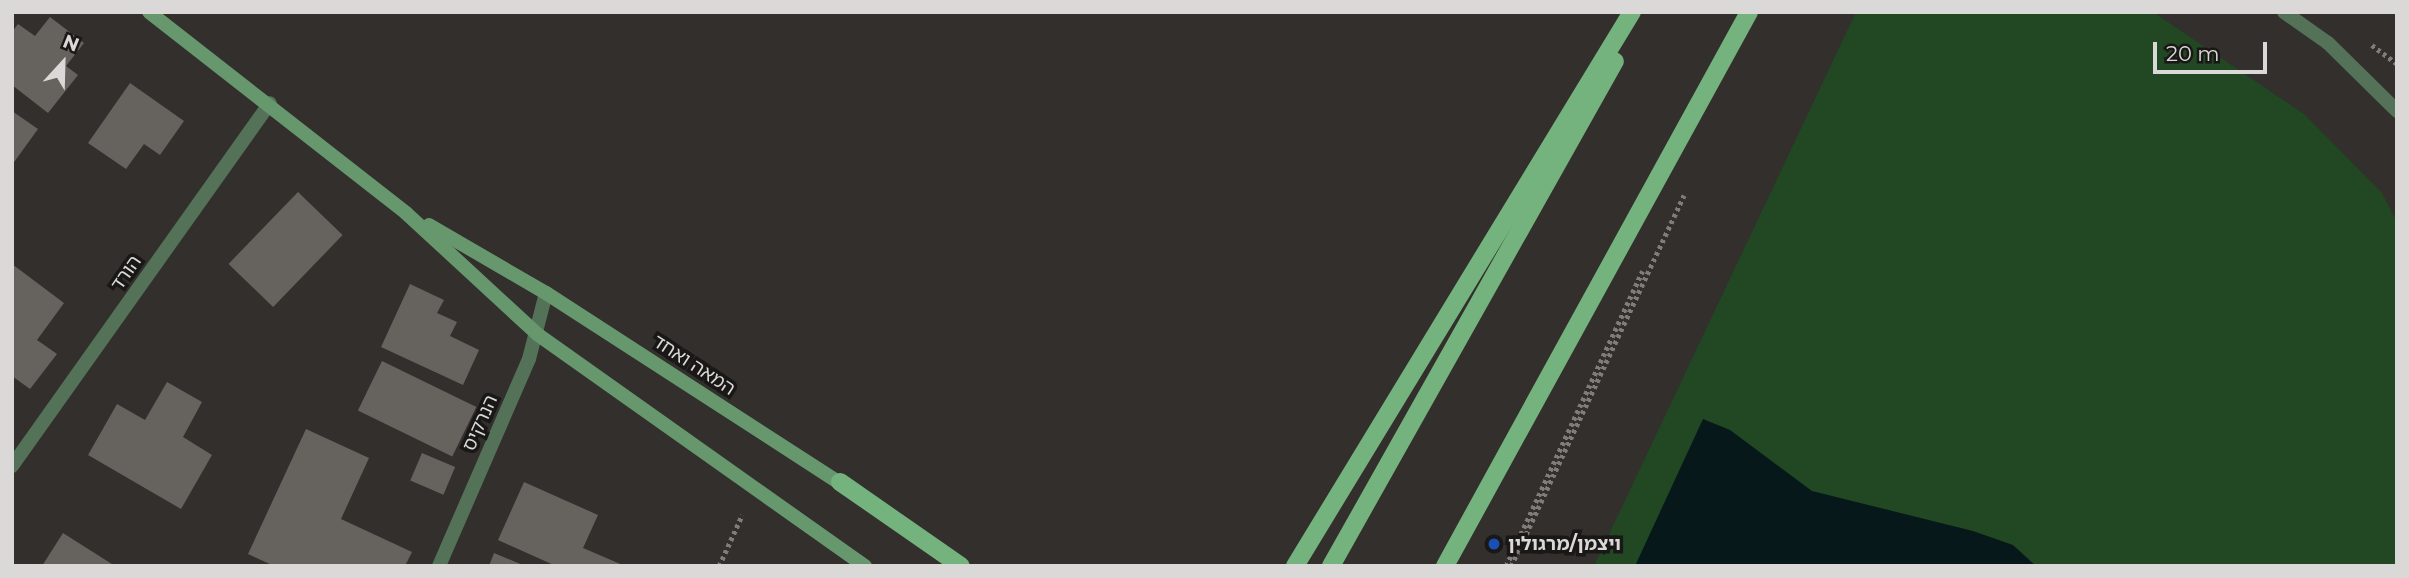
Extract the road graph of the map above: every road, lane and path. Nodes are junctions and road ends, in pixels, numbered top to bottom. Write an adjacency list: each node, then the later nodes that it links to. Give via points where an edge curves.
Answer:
1 (149, 12): 6 (street, המאה ואחד)
2 (1632, 12): 21 (main road)
3 (1642, 12): 22 (main road)
4 (1749, 12): 14 (main road)
5 (2284, 12): 7 (street, via 2328,43)
6 (270, 103): 9 (street, המאה ואחד); 12 (street, הורד)
7 (2397, 111)
8 (1686, 184): 25 (path)
9 (406, 213): 10 (street, המאה ואחד); 11 (street, המאה ואחד)
10 (546, 293): 11 (street, הנרקיס); 13 (street, המאה ואחד)
11 (537, 334): 16 (street, הנרקיס); 18 (street, המאה ואחד)
12 (12, 466)
13 (840, 482): 19 (street, המאה ואחד); 20 (main road)
14 (1481, 499): 23 (main road); 24 (main road)
15 (742, 515): 17 (path)
16 (439, 566)
17 (719, 566)
18 (865, 566)
19 (951, 566)
20 (961, 566)
21 (1295, 566)
22 (1331, 566)
23 (1445, 566)
24 (1453, 566)
25 (1508, 566)

